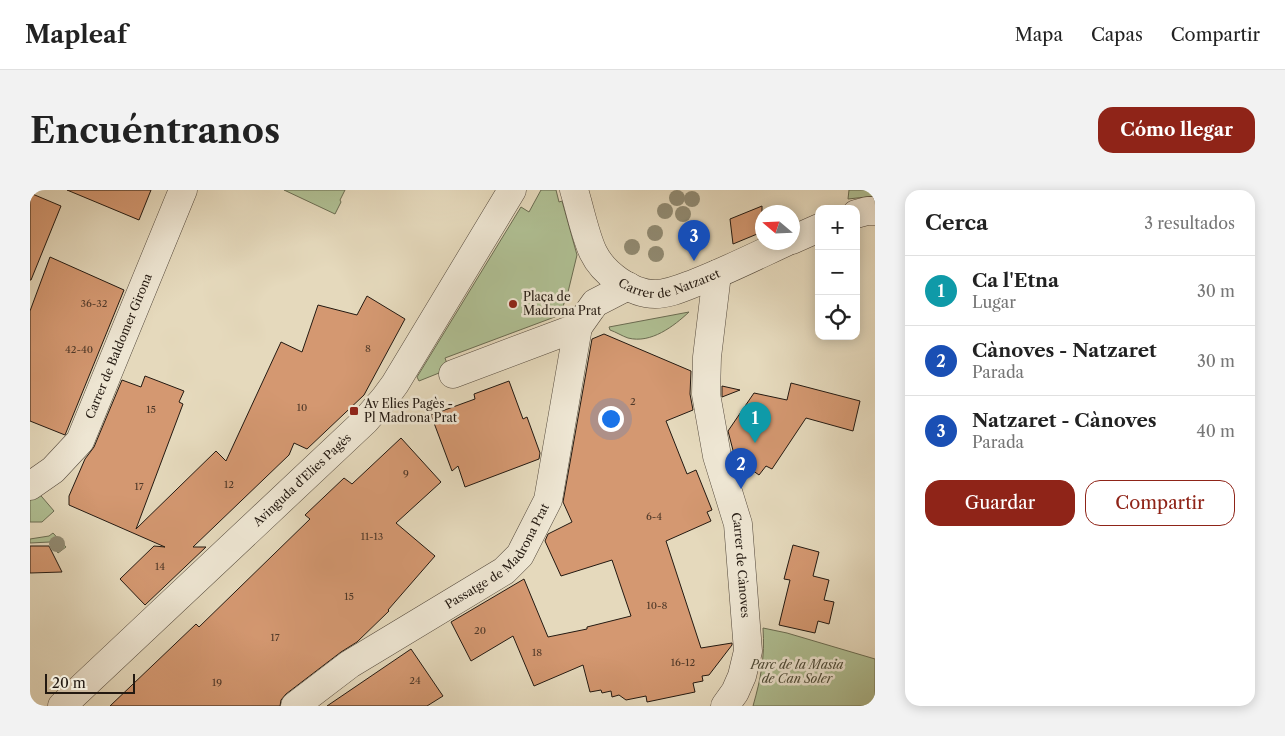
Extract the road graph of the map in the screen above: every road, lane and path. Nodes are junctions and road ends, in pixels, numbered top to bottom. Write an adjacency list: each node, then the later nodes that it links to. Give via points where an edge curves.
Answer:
1 (183, 190): 13 (street, Carrer de Baldomer Girona, via 80,441 53,470)
2 (512, 190): 14 (street, Avinguda d'Elies Pagès, via 384,399)
3 (574, 190): 10 (street, Carrer de Natzaret, via 593,252 609,272)
4 (875, 212): 5 (street)
5 (860, 213)
6 (815, 230): 7 (street)
7 (800, 236)
8 (768, 250): 9 (street, Carrer de Natzaret)
9 (716, 274): 10 (street, Carrer de Natzaret, via 664,293 653,294); 16 (street, Carrer de Cànoves, via 706,394 717,456 738,524 748,651 742,676)
10 (628, 286): 11 (street, via 595,303)
11 (578, 327): 12 (street); 15 (street, Passatge de Madrona Prat, via 548,500 520,555 504,571 350,664)
12 (453, 374)
13 (30, 486)
14 (62, 706)
15 (295, 706)
16 (725, 706)

